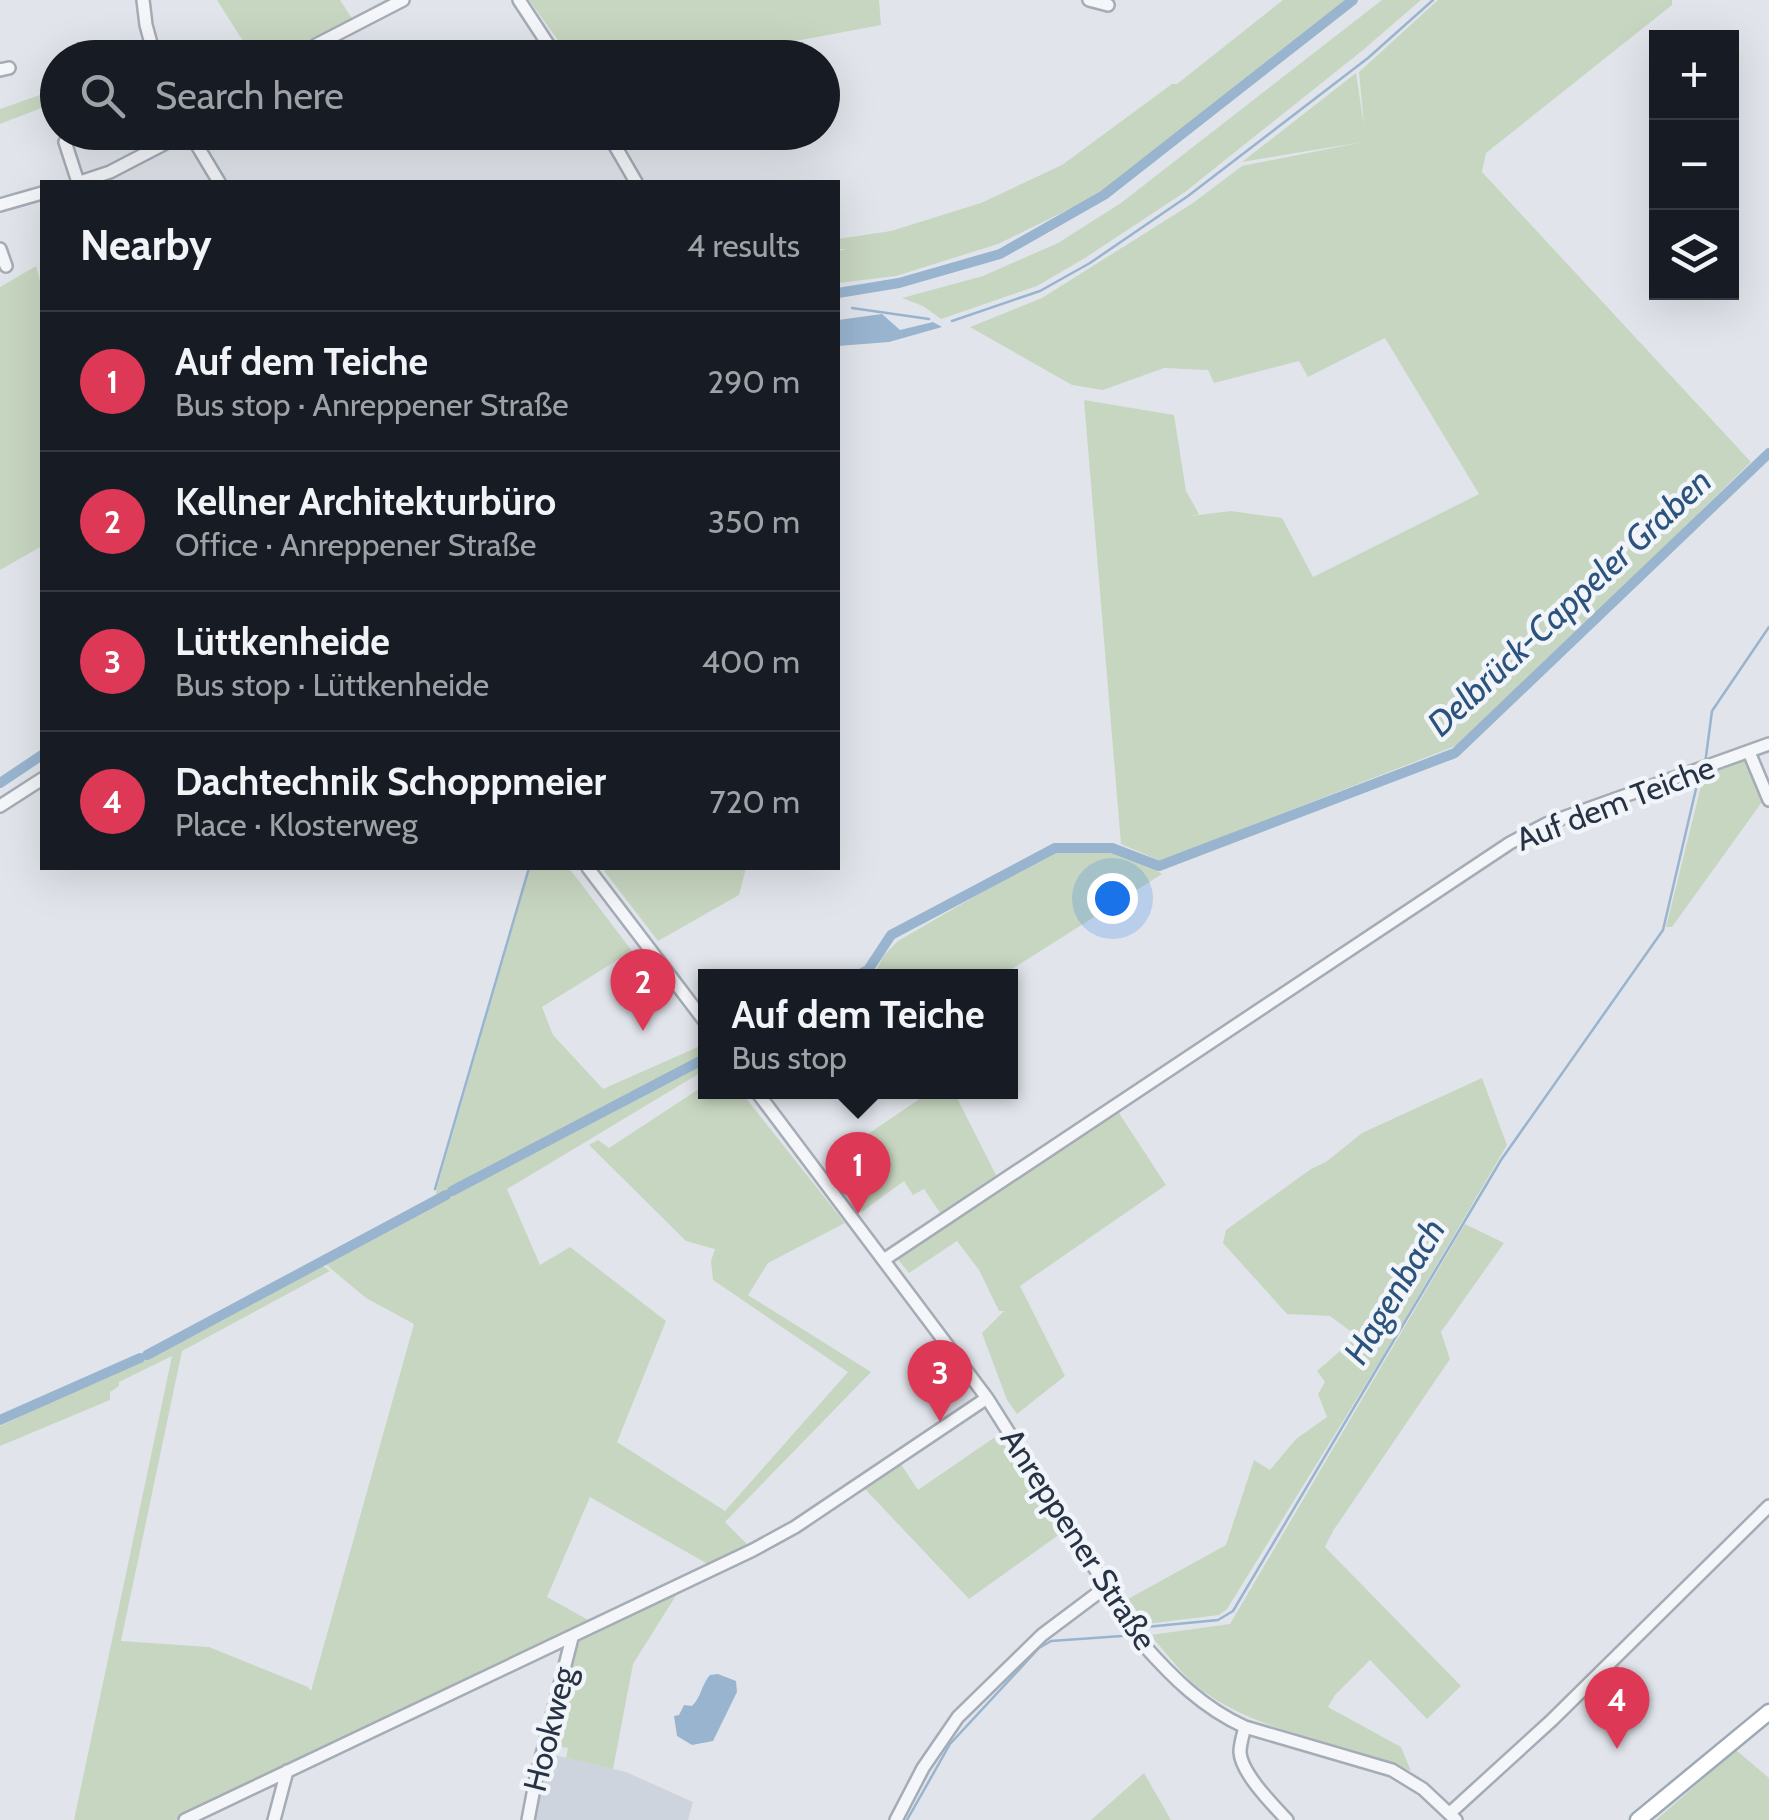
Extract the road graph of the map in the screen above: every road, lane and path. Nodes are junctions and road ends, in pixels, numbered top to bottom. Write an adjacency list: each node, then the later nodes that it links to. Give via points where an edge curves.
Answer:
1 (143, 0): 6 (street)
2 (403, 0): 7 (street)
3 (519, 0): 8 (street)
4 (1089, 0): 5 (street)
5 (1108, 5)
6 (150, 40)
7 (327, 40)
8 (545, 40)
9 (68, 150): 13 (street)
10 (153, 150): 14 (street)
11 (199, 150): 15 (street)
12 (617, 150): 16 (street)
13 (78, 180)
14 (85, 180)
15 (218, 180)
16 (635, 180)
17 (40, 195): 18 (street)
18 (0, 206)
19 (0, 249): 20 (street)
20 (6, 266)
21 (1769, 744): 22 (street, Auf dem Teiche)
22 (1749, 752): 24 (street); 29 (street, Auf dem Teiche, via 1510,843)
23 (40, 779): 25 (street)
24 (1769, 800)
25 (0, 806)
26 (590, 870): 27 (street)
27 (698, 1012)
28 (763, 1099): 29 (street, Anreppener Straße)
29 (885, 1259): 30 (street, Anreppener Straße)
30 (987, 1398): 32 (street, Anreppener Straße); 33 (street, via 795,1528)
31 (1769, 1506): 37 (street)
32 (1106, 1587): 35 (street, Anreppener Straße, via 1171,1676); 41 (street, via 1042,1635 958,1716)
33 (572, 1638): 36 (street); 40 (street, Hookweg)
34 (1769, 1712): 43 (main road)
35 (1245, 1727): 37 (street, Anreppener Straße, via 1392,1770); 42 (street, via 1242,1761)
36 (288, 1771): 38 (street); 39 (street)
37 (1453, 1816)
38 (185, 1820)
39 (274, 1820)
40 (528, 1820)
41 (896, 1820)
42 (1287, 1820)
43 (1638, 1820)

